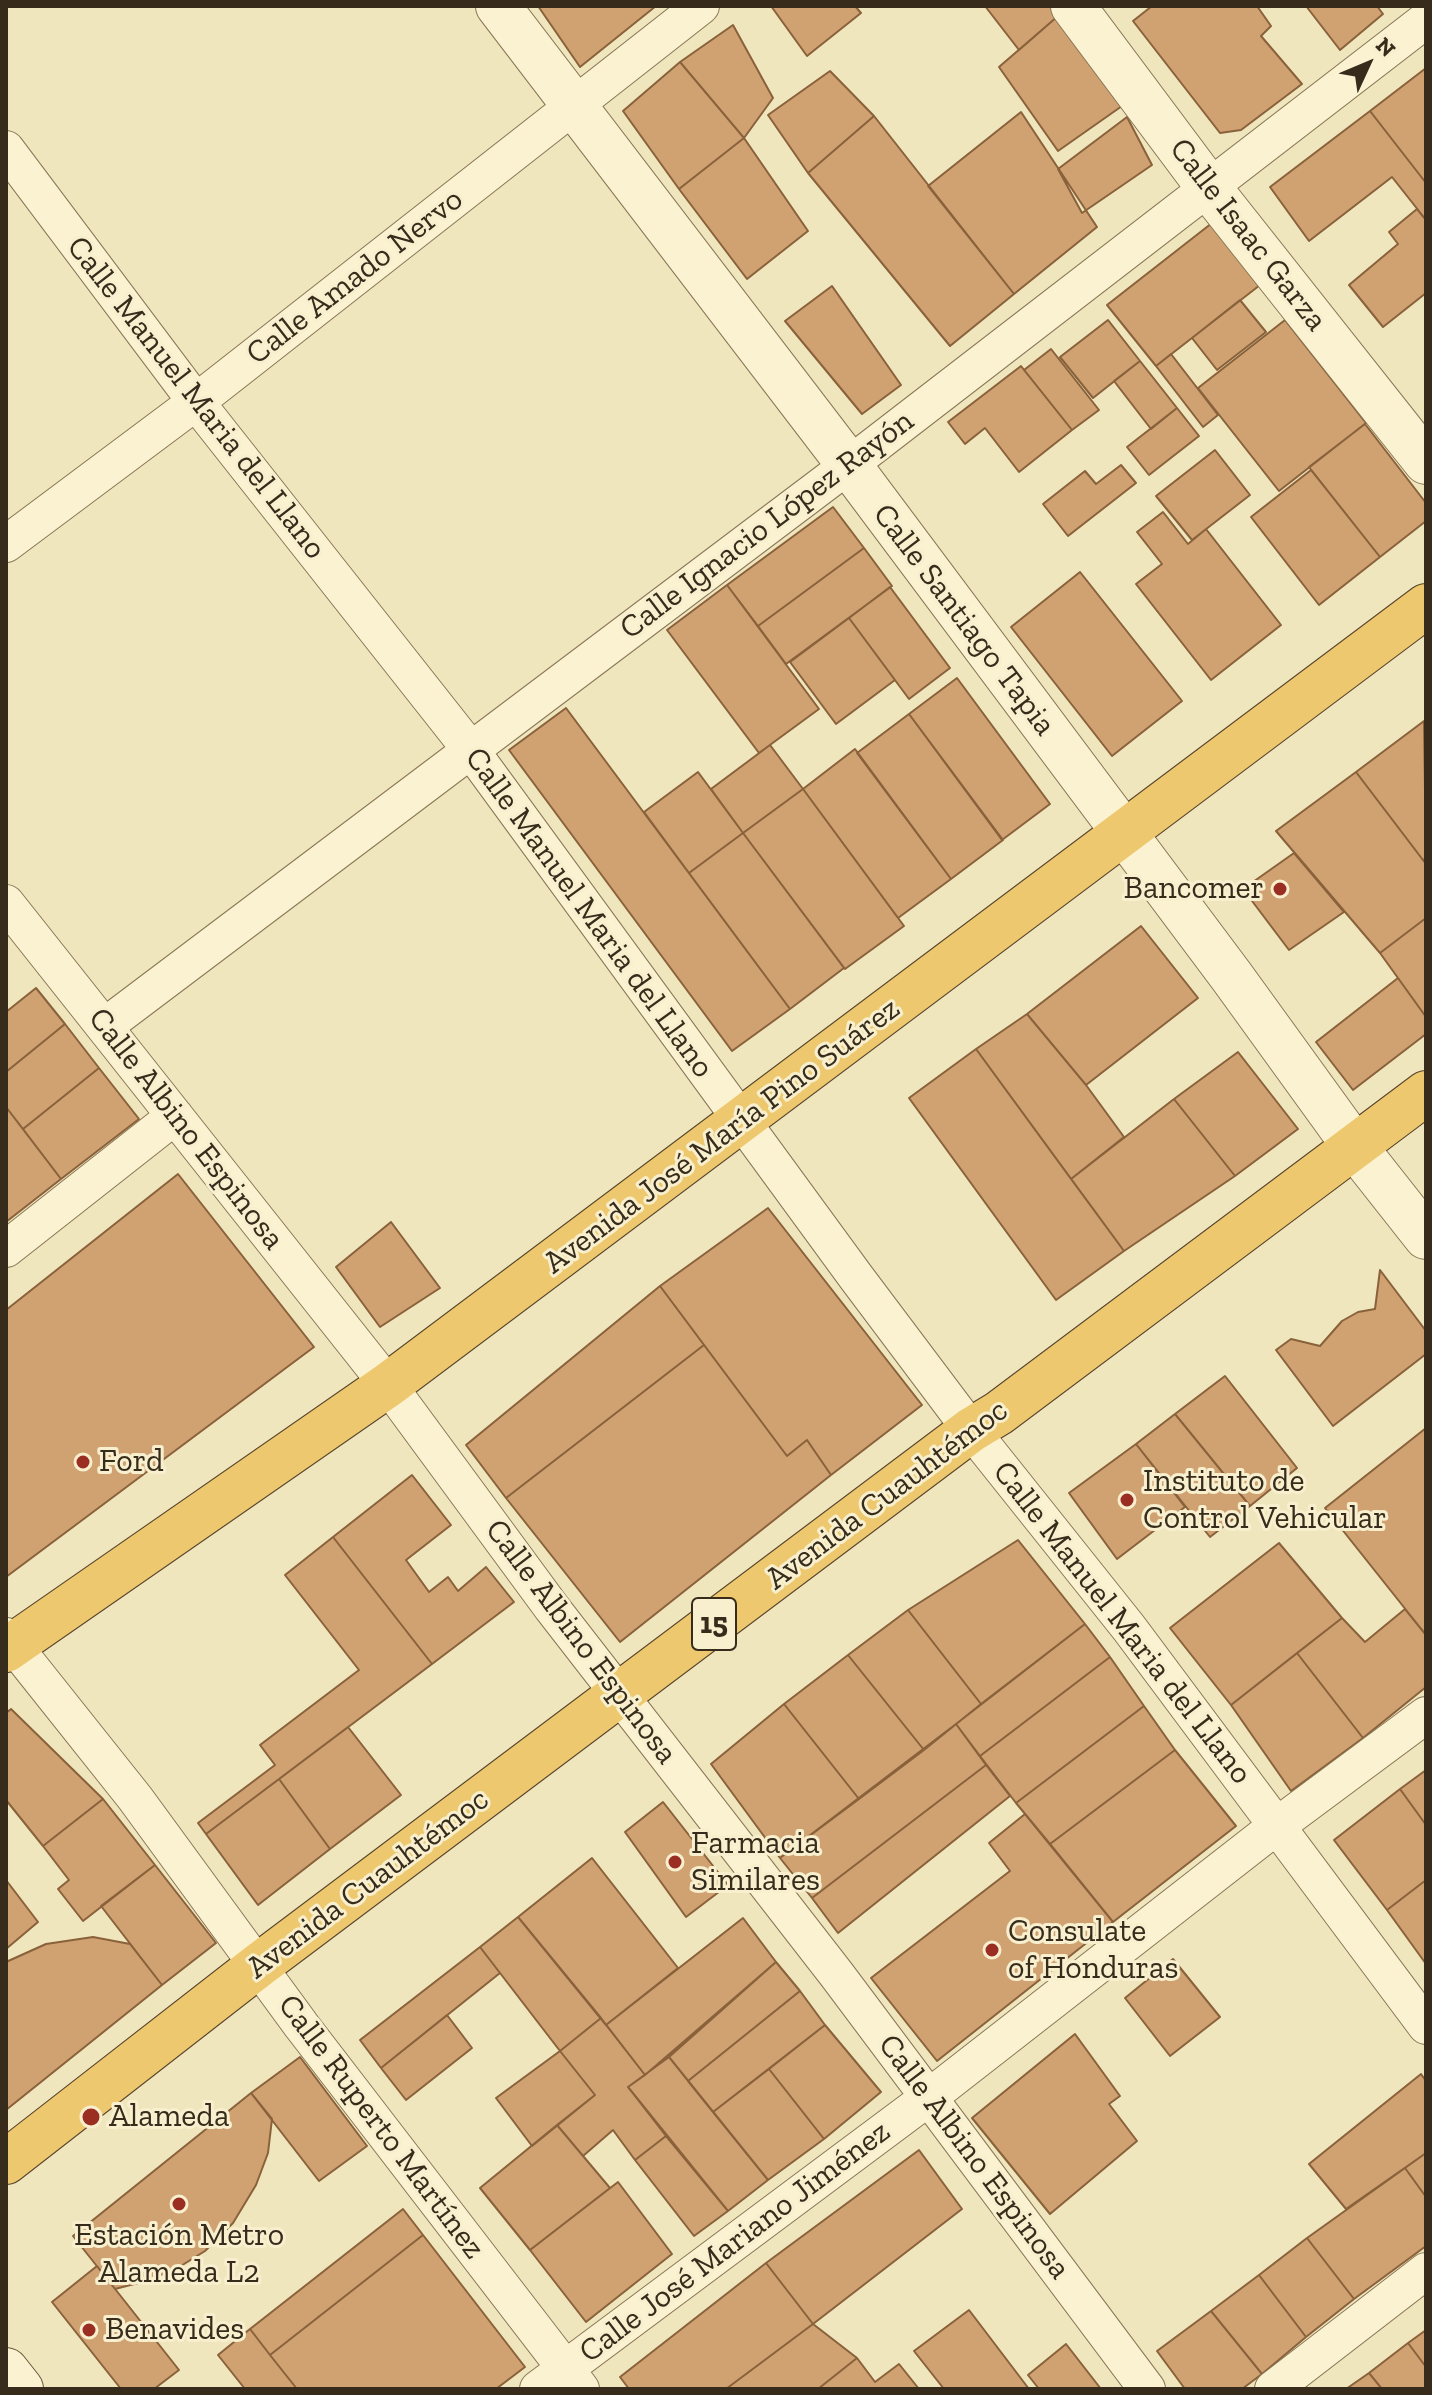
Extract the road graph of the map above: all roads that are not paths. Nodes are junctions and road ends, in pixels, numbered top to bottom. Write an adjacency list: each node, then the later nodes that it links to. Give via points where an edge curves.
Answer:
1 (498, 6): 5 (street, Calle Santiago Tapia)
2 (701, 6): 5 (street, Calle Amado Nervo)
3 (1073, 6): 7 (street, Calle Isaac Garza)
4 (1426, 20): 7 (street, Calle Ignacio López Rayón)
5 (573, 104): 8 (street, Calle Amado Nervo); 10 (street, Calle Santiago Tapia)
6 (6, 149): 8 (street, Calle Manuel Maria del Llano)
7 (1209, 188): 9 (street, Calle Isaac Garza); 10 (street, Calle Ignacio López Rayón)
8 (196, 402): 11 (street, Calle Amado Nervo); 13 (street, Calle Manuel Maria del Llano)
9 (1426, 462)
10 (849, 465): 13 (street, Calle Ignacio López Rayón); 14 (street, Calle Santiago Tapia)
11 (6, 544)
12 (1426, 606): 14 (highway, Avenida José María Pino Suárez)
13 (470, 749): 16 (street, Calle Ignacio López Rayón); 19 (street, Calle Manuel Maria del Llano)
14 (1123, 835): 19 (highway, Avenida José María Pino Suárez); 20 (street, Calle Santiago Tapia)
15 (6, 903): 16 (street, Calle Albino Espinosa)
16 (105, 1026): 18 (street, Calle Albino Espinosa)
17 (1426, 1093): 20 (highway, Avenida Cuauhtémoc / 15)
18 (175, 1116): 22 (street); 23 (street, Calle Albino Espinosa)
19 (741, 1122): 23 (highway, Avenida José María Pino Suárez); 24 (street, Calle Manuel Maria del Llano)
20 (1355, 1147): 21 (street, Calle Santiago Tapia); 24 (highway, Avenida Cuauhtémoc / 15)
21 (1426, 1237)
22 (6, 1249)
23 (388, 1385): 25 (highway, Avenida José María Pino Suárez); 26 (street, Calle Albino Espinosa)
24 (971, 1430): 26 (highway, Avenida Cuauhtémoc / 15); 28 (street, Calle Manuel Maria del Llano)
25 (8, 1644): 29 (street, Calle Ruperto Martínez, via 135,1798)
26 (620, 1694): 29 (highway, Avenida Cuauhtémoc / 15); 31 (street, Calle Albino Espinosa)
27 (1426, 1715): 28 (street, Calle José Mariano Jiménez)
28 (1278, 1825): 30 (street, Calle Manuel Maria del Llano); 31 (street, Calle José Mariano Jiménez)
29 (259, 1965): 32 (highway, Avenida Cuauhtémoc / 15); 35 (street, Calle Ruperto Martínez)
30 (1426, 2026)
31 (928, 2098): 35 (street, Calle José Mariano Jiménez); 37 (street, Calle Albino Espinosa)
32 (6, 2162)
33 (1426, 2271): 38 (street)
34 (6, 2370): 36 (street)
35 (562, 2382)
36 (21, 2389)
37 (1147, 2389)
38 (1273, 2389)

